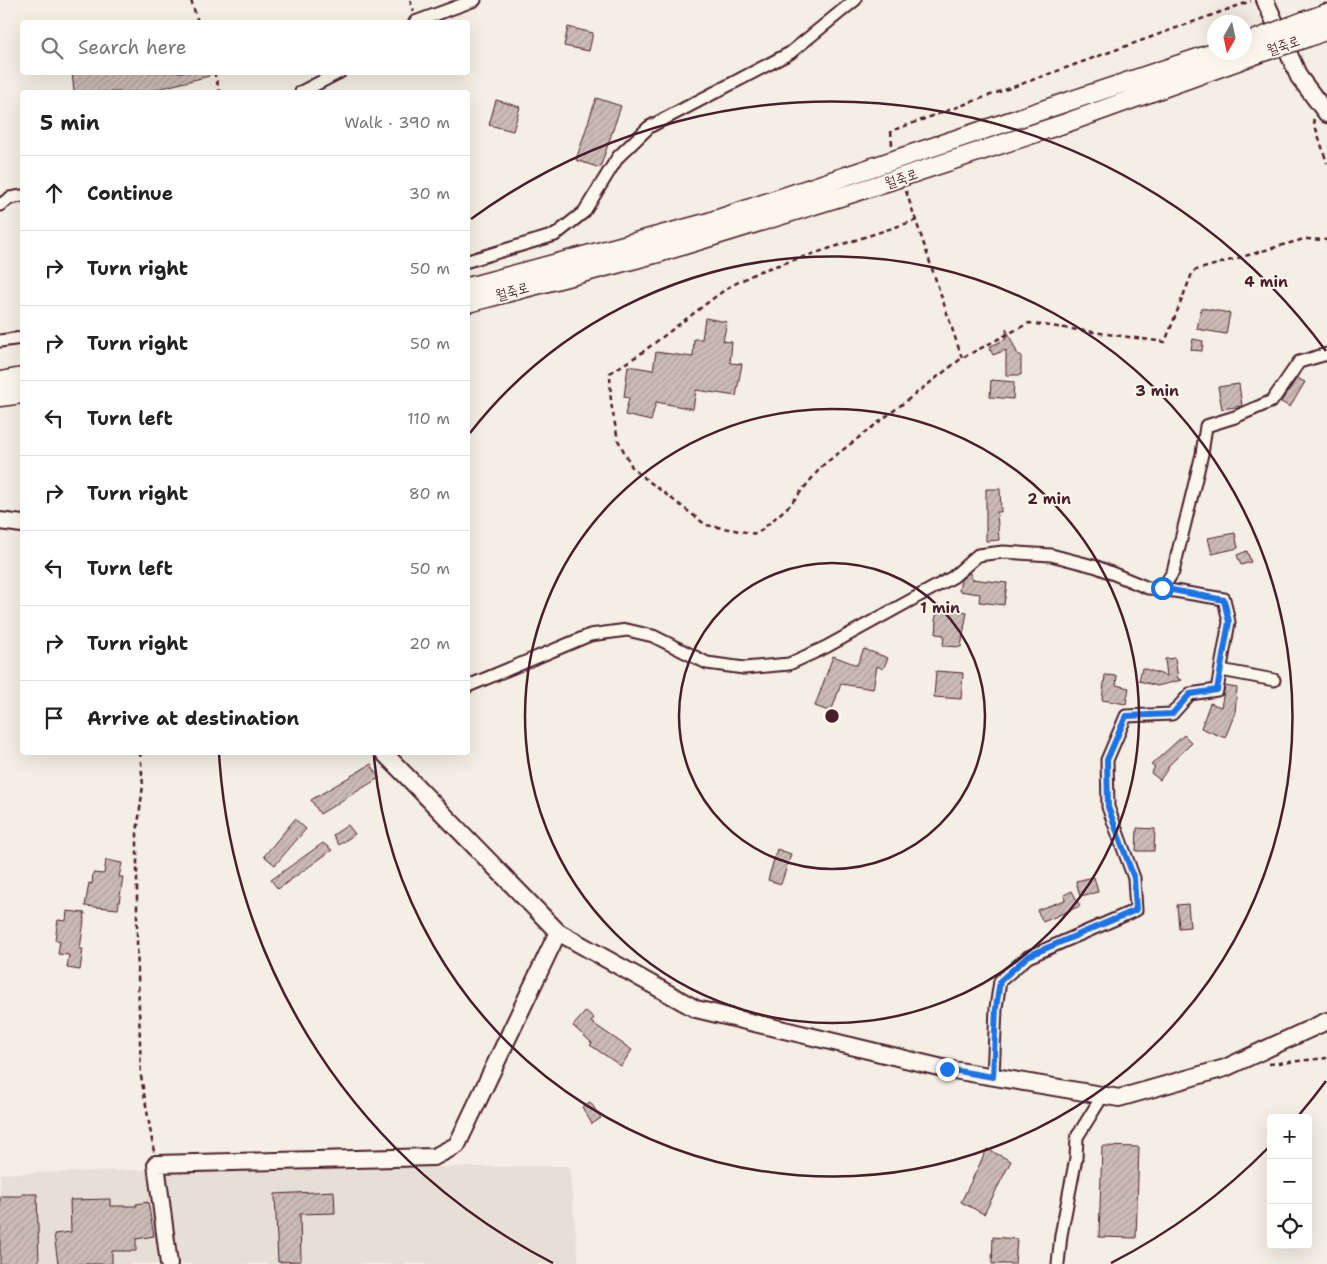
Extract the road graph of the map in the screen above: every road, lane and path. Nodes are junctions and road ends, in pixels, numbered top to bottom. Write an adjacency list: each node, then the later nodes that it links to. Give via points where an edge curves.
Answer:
1 (191, 0): 7 (path)
2 (475, 0): 8 (street)
3 (854, 0): 25 (street, via 790,53 649,127 618,157 584,212 555,235)
4 (1253, 0): 19 (path, via 890,131)
5 (1265, 0): 18 (street, via 1299,78)
6 (1327, 12): 9 (main road, 월죽로)
7 (197, 20)
8 (421, 20)
9 (1306, 29): 10 (main road, 월죽로); 11 (main road, 월죽로, bridge)
10 (1327, 30)
11 (1252, 46)
12 (1207, 55): 26 (main road, 월죽로, via 706,223)
13 (1217, 60): 27 (main road, 월죽로, via 1066,123 853,194 662,252)
14 (215, 75): 16 (path)
15 (334, 75): 17 (street)
16 (219, 90)
17 (305, 90)
18 (1327, 114)
19 (893, 152)
20 (905, 187): 23 (path)
21 (20, 196): 22 (street)
22 (0, 205)
23 (917, 220): 31 (path); 31 (path, via 760,271 727,288 610,373 611,403 618,440 633,469 706,525 757,534 790,505 822,466)
24 (1327, 240): 31 (path, via 1304,238 1193,271 1165,342 1028,323)
25 (470, 260)
26 (470, 286)
27 (470, 302)
28 (20, 338): 29 (street)
29 (0, 341)
30 (1327, 354): 38 (street, via 1299,362 1272,401 1235,418 1206,426 1173,572)
31 (962, 358)
32 (20, 377): 33 (main road)
33 (0, 381)
34 (20, 394): 35 (main road)
35 (0, 397)
36 (0, 521): 37 (street)
37 (20, 524)
38 (1162, 588): 39 (street, via 1224,600 1229,622); 41 (street, via 1148,588 1097,567 1051,555 1004,552 978,555 953,577 789,664 744,668 707,663 653,636 627,630 590,635)
39 (1221, 670): 40 (street); 48 (street, via 1217,690 1190,694 1172,714 1126,716 1107,760 1108,807 1134,878 1136,910 1028,956 1000,981)
40 (1274, 680)
41 (470, 685)
42 (140, 755): 50 (path, via 143,785 137,833 136,941 141,1076)
43 (387, 755): 44 (street)
44 (558, 932): 48 (street, via 696,1009); 50 (street, via 457,1145 434,1157)
45 (1327, 1021): 49 (street, via 1225,1068 1119,1098)
46 (1327, 1058): 47 (path)
47 (1262, 1065)
48 (993, 1077): 49 (street)
49 (1104, 1095): 52 (street, via 1078,1137)
50 (156, 1164): 51 (street)
51 (169, 1264)
52 (1058, 1264)

